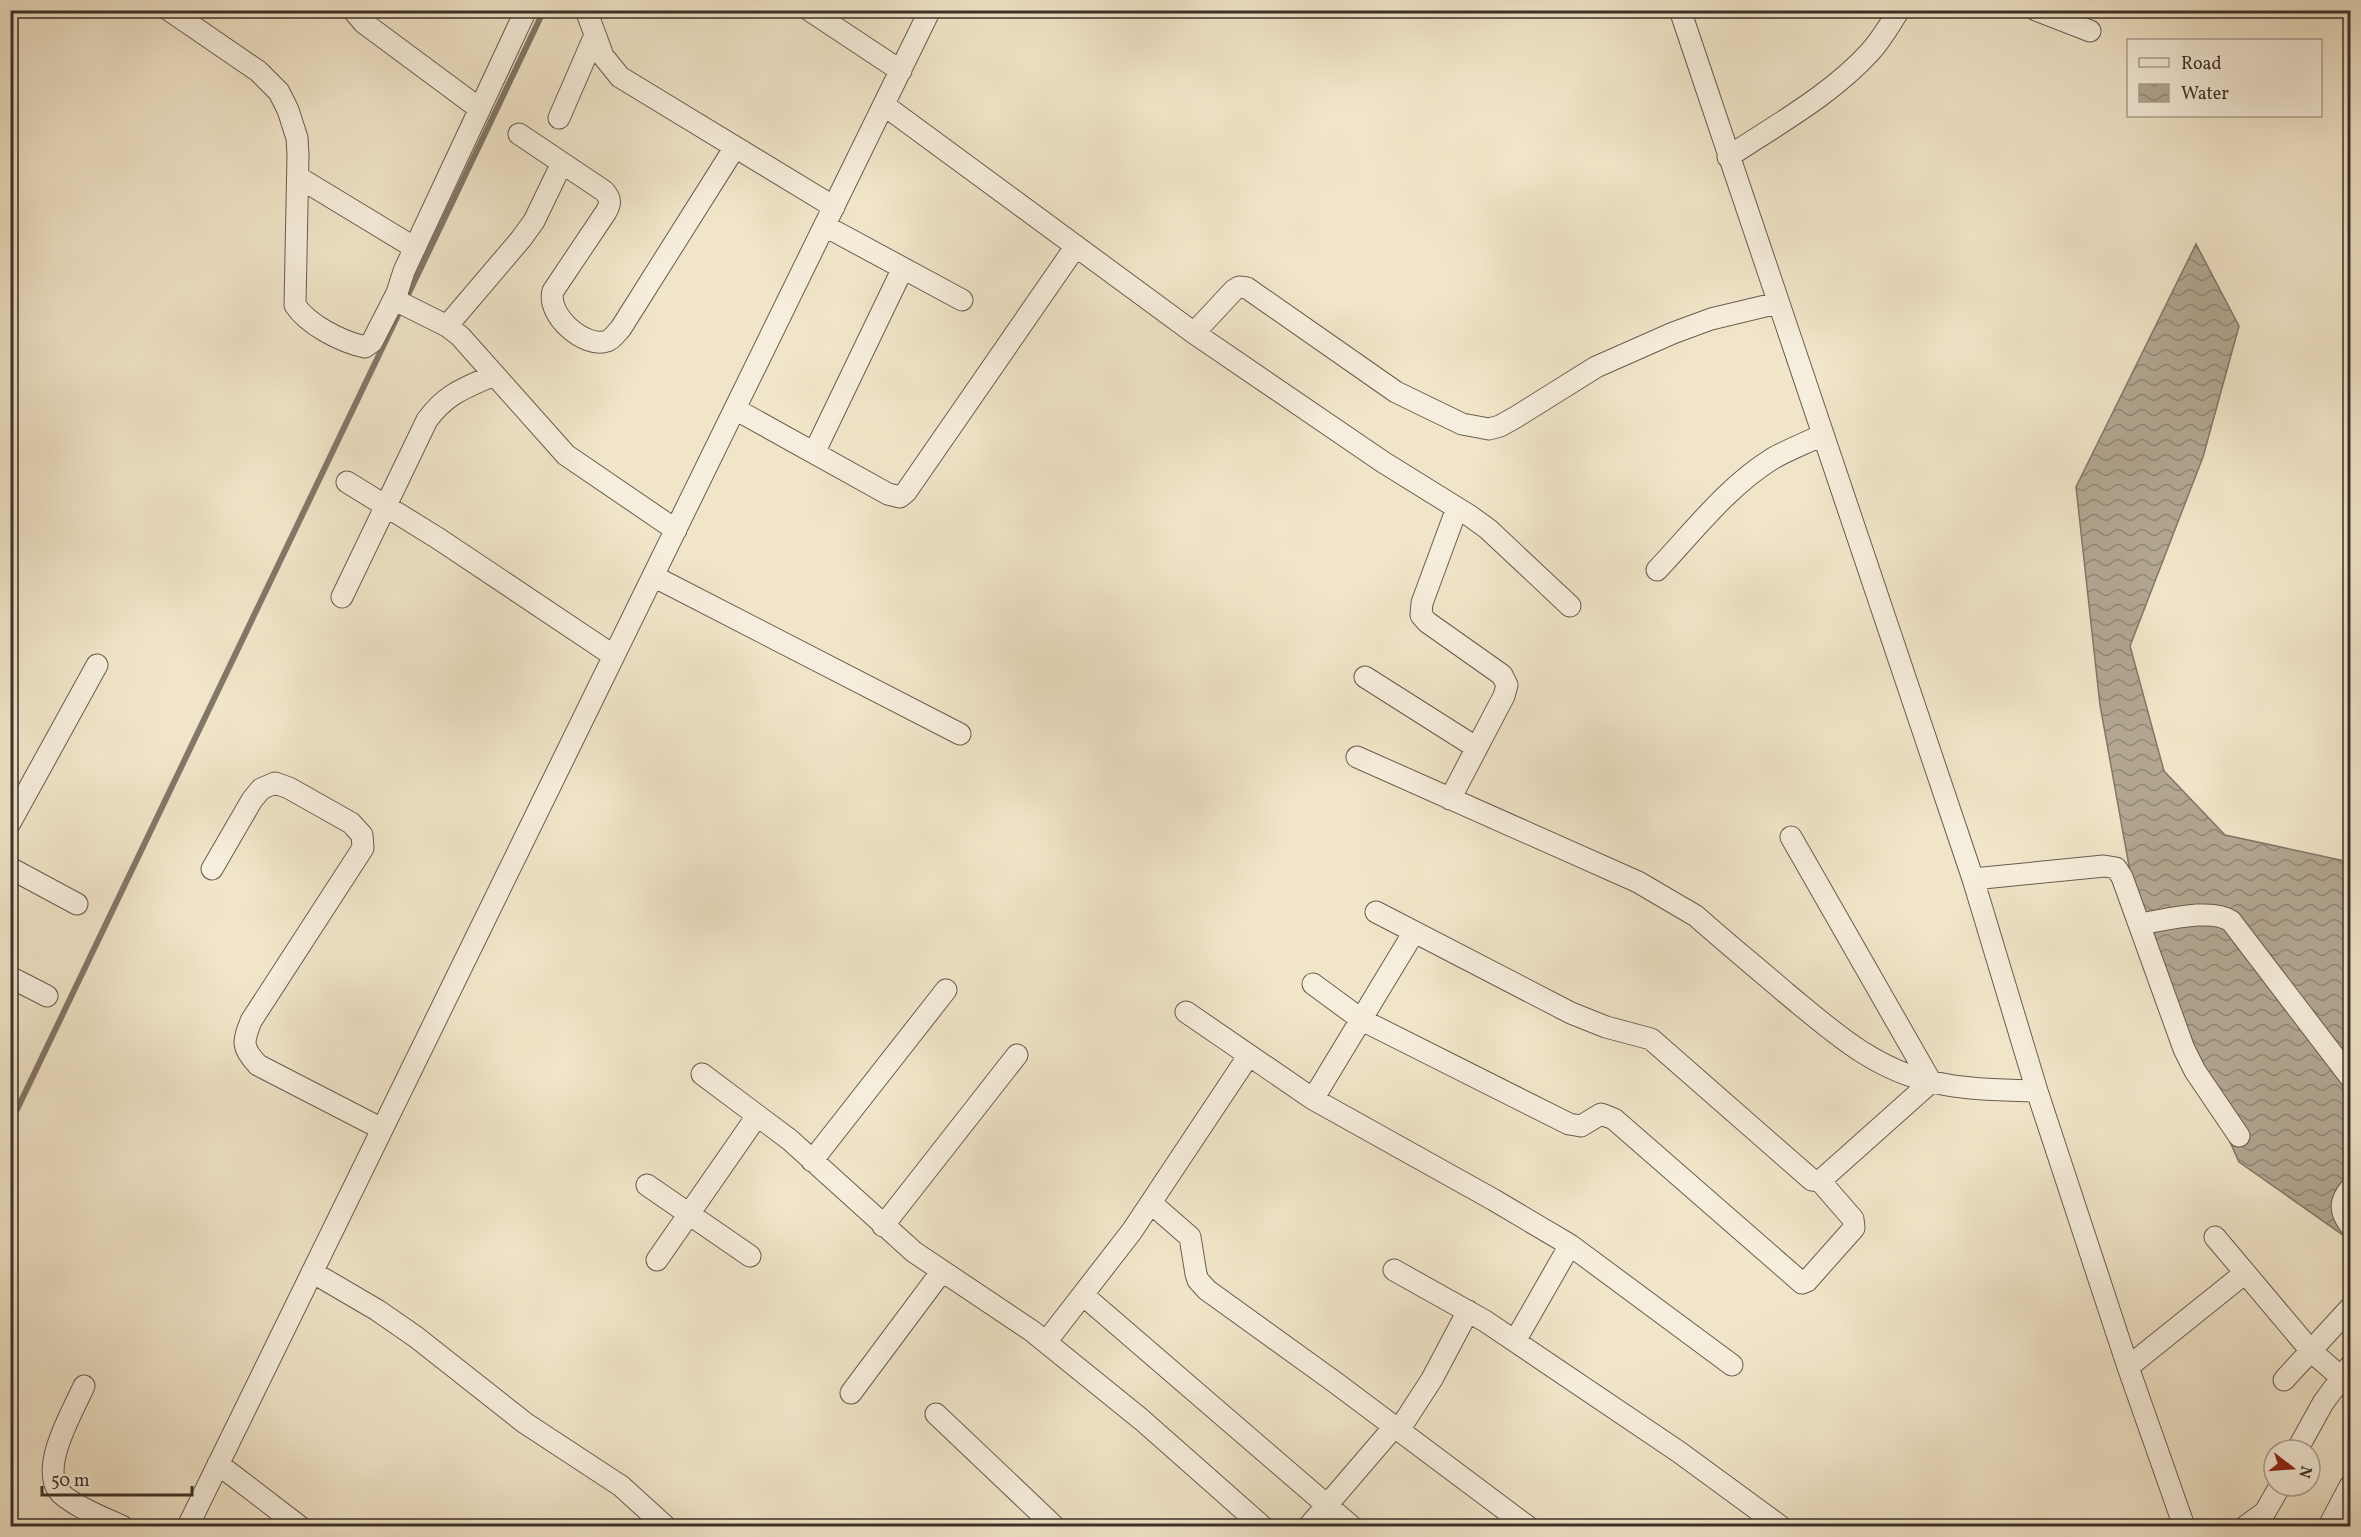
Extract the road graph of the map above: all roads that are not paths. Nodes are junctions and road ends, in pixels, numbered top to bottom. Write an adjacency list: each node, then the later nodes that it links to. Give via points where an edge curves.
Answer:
1 (169, 10): 21 (street, via 258,71 279,92 297,138)
2 (353, 10): 15 (street, via 364,23)
3 (526, 10): 15 (street)
4 (586, 10): 12 (street)
5 (809, 10): 13 (street)
6 (930, 10): 13 (street)
7 (1680, 10): 19 (street)
8 (1899, 10): 19 (street, via 1870,52 1847,73)
9 (2036, 10): 10 (street)
10 (2064, 16): 11 (street)
11 (2090, 31)
12 (595, 35): 16 (street); 18 (street, via 603,56 620,77)
13 (901, 71): 14 (street)
14 (884, 105): 22 (street); 24 (street)
15 (480, 109): 25 (street)
16 (558, 118)
17 (519, 134): 20 (street)
18 (735, 147): 20 (street, via 621,328 610,340 600,342 590,341 564,324 552,306 553,291 610,204 604,191); 22 (street)
19 (1728, 157): 29 (street)
20 (562, 163): 30 (street, via 534,221)
21 (298, 177): 25 (street); 28 (street, via 296,305 302,316 365,347)
22 (834, 207): 23 (street)
23 (825, 226): 26 (street); 33 (street)
24 (1076, 246): 31 (street); 35 (street, via 903,495 897,498 888,494)
25 (415, 248): 28 (street, via 404,271)
26 (903, 268): 27 (street); 35 (street)
27 (962, 300)
28 (403, 301): 30 (street)
29 (1778, 303): 31 (street, via 1711,319 1673,333 1596,367 1516,417 1489,429 1462,424 1396,392 1248,288 1234,290); 34 (street)
30 (447, 326): 32 (street)
31 (1194, 333): 38 (street)
32 (494, 375): 37 (street, via 439,405 427,420); 39 (street, via 571,459)
33 (735, 409): 35 (street); 39 (street)
34 (1822, 435): 40 (street, via 1751,474); 55 (street)
35 (814, 453)
36 (347, 482): 37 (street)
37 (385, 505): 42 (street); 44 (street)
38 (1457, 508): 43 (street, via 1488,529); 48 (street, via 1420,612 1427,622 1506,680 1504,696)
39 (676, 530): 41 (street)
40 (1657, 570)
41 (653, 576): 44 (street); 47 (street)
42 (342, 597)
43 (1570, 606)
44 (614, 656): 74 (street)
45 (97, 665): 51 (street)
46 (1365, 677): 48 (street)
47 (960, 734)
48 (1477, 748): 50 (street)
49 (1357, 757): 50 (street)
50 (1450, 799): 70 (street, via 1638,882 1672,901 1696,916 1854,1048)
51 (10, 823)
52 (1791, 837): 70 (street)
53 (10, 868): 56 (street)
54 (212, 869): 74 (street, via 252,800 261,789 274,783 351,823 362,836 363,848 251,1021 243,1040 247,1054 258,1065)
55 (1973, 879): 58 (street, via 2111,866 2122,877); 71 (street)
56 (77, 904)
57 (1376, 912): 59 (street)
58 (2139, 924): 69 (street, via 2208,915 2224,916 2231,921); 75 (street, via 2184,1049)
59 (1414, 932): 65 (street); 77 (street, via 1571,1013 1651,1039 1809,1177)
60 (10, 977): 63 (street)
61 (1313, 984): 65 (street)
62 (946, 990): 76 (street)
63 (47, 996)
64 (1186, 1012): 67 (street)
65 (1362, 1020): 72 (street); 77 (street, via 1569,1125 1581,1126 1600,1114 1614,1119 1802,1282 1808,1281 1853,1232 1855,1224)
66 (1017, 1055): 83 (street)
67 (1249, 1055): 72 (street); 80 (street)
68 (702, 1074): 73 (street)
69 (2350, 1077)
70 (1931, 1082): 71 (street); 77 (street)
71 (2037, 1091): 99 (street)
72 (1313, 1099): 85 (street)
73 (757, 1116): 76 (street); 81 (street)
74 (382, 1130): 90 (street)
75 (2239, 1136)
76 (812, 1161): 83 (street)
77 (1820, 1181)
78 (647, 1185): 81 (street)
79 (2350, 1190): 82 (street, via 2342,1204)
80 (1151, 1203): 92 (street); 105 (street, via 1190,1237 1196,1274 1207,1290)
81 (689, 1213): 86 (street); 87 (street)
82 (2350, 1225)
83 (883, 1226): 89 (street)
84 (2215, 1237): 91 (street)
85 (1570, 1245): 95 (street); 98 (street)
86 (750, 1256)
87 (657, 1260)
88 (1394, 1270): 94 (street)
89 (942, 1271): 96 (street); 103 (street)
90 (312, 1272): 107 (street); 115 (street, via 377,1310 525,1423 621,1486)
91 (2245, 1273): 97 (street); 99 (street)
92 (1083, 1294): 96 (street); 110 (street)
93 (2350, 1308): 97 (street)
94 (1468, 1311): 95 (street); 105 (street, via 1432,1379)
95 (1515, 1341): 121 (street, via 1679,1452)
96 (1046, 1342): 117 (street, via 1142,1419)
97 (2311, 1351): 100 (street); 101 (street)
98 (1732, 1365)
99 (2128, 1367): 122 (street)
100 (2346, 1372): 106 (street)
101 (2284, 1380)
102 (84, 1386): 112 (street, via 55,1454 52,1475 59,1491)
103 (851, 1393)
104 (936, 1414): 116 (street)
105 (1396, 1428): 110 (street); 120 (street)
106 (2303, 1438)
107 (218, 1464): 113 (street); 114 (street)
108 (2350, 1486): 111 (street)
109 (2273, 1498): 123 (street, via 2265,1512)
110 (1327, 1507): 118 (street); 119 (street)
111 (2338, 1522)
112 (122, 1527)
113 (188, 1527)
114 (299, 1527)
115 (665, 1527)
116 (1054, 1527)
117 (1262, 1527)
118 (1310, 1527)
119 (1351, 1527)
120 (1527, 1527)
121 (1780, 1527)
122 (2184, 1527)
123 (2246, 1527)

